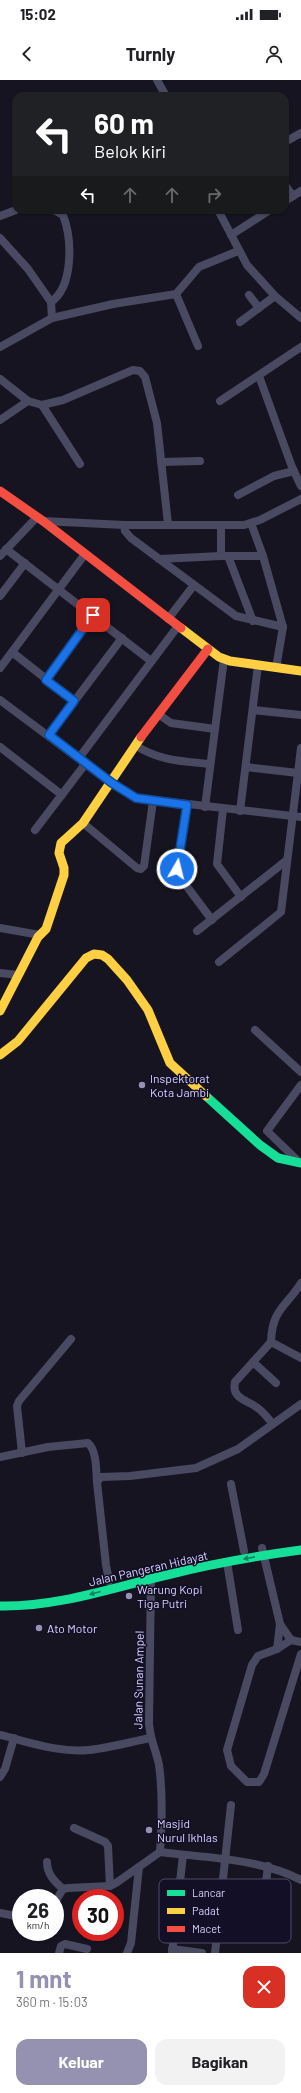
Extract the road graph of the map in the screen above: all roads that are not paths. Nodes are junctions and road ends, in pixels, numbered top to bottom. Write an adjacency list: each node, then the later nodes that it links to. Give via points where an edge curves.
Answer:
1 (157, 80): 2 (street)
2 (164, 92)
3 (301, 133): 4 (street)
4 (289, 140)
5 (289, 191): 7 (street)
6 (301, 191): 7 (street)
7 (292, 196): 8 (street)
8 (289, 198)
9 (12, 212): 13 (street)
10 (61, 214): 20 (street, via 68,228 66,282 56,299)
11 (220, 214): 14 (street)
12 (264, 214): 14 (street)
13 (0, 216)
14 (230, 235): 16 (street)
15 (0, 238): 20 (street, via 28,269)
16 (238, 250): 17 (street, via 199,267); 19 (street, via 247,265)
17 (176, 294): 22 (street, via 113,304); 25 (street)
18 (249, 295): 21 (street)
19 (275, 296): 21 (street); 23 (street)
20 (51, 302): 22 (street)
21 (259, 308): 24 (street)
22 (52, 318): 26 (street)
23 (301, 318)
24 (240, 322)
25 (198, 346)
26 (0, 347)
27 (301, 348): 28 (street)
28 (259, 376): 31 (street); 37 (street)
29 (0, 379): 30 (street)
30 (28, 401): 32 (street); 33 (street)
31 (220, 402)
32 (42, 405): 35 (street, via 63,400 133,370 140,371 145,377 157,423); 36 (street)
33 (0, 420)
34 (200, 461): 35 (street)
35 (162, 462): 44 (street)
36 (80, 464)
37 (294, 472): 38 (street); 40 (street, via 274,476)
38 (301, 486)
39 (0, 491): 42 (main road)
40 (238, 495)
41 (301, 499): 43 (street)
42 (40, 519): 45 (street); 47 (street); 48 (main road)
43 (250, 523): 46 (street); 51 (street)
44 (168, 524): 45 (street); 46 (street)
45 (124, 525): 52 (street, via 131,538)
46 (221, 525): 50 (street)
47 (6, 549): 49 (street); 53 (street)
48 (85, 554): 55 (street); 58 (main road)
49 (0, 556)
50 (225, 556): 51 (street); 52 (street); 59 (street)
51 (263, 556): 61 (street)
52 (159, 559): 54 (street)
53 (25, 563): 55 (street); 56 (street)
54 (194, 585): 58 (street); 59 (street, via 236,616)
55 (58, 589): 57 (street); 64 (street)
56 (0, 596)
57 (93, 615): 62 (street); 71 (street)
58 (168, 619): 60 (main road)
59 (253, 621): 61 (street)
60 (178, 626): 63 (main road); 66 (street)
61 (283, 627): 69 (street)
62 (122, 638): 66 (street); 73 (street)
63 (208, 648): 65 (main road); 75 (main road)
64 (12, 652): 68 (street); 71 (street)
65 (224, 659): 67 (main road); 77 (street)
66 (151, 661): 82 (street)
67 (258, 665): 69 (main road); 74 (street)
68 (0, 668)
69 (276, 668): 70 (main road)
70 (301, 671)
71 (46, 680): 73 (street)
72 (0, 700): 78 (street)
73 (74, 701): 78 (street)
74 (253, 710): 76 (street); 85 (street)
75 (158, 714): 77 (street, via 170,723); 79 (main road)
76 (301, 715)
77 (215, 729): 84 (street)
78 (49, 735): 82 (street)
79 (135, 745): 84 (street, via 148,754 163,758); 87 (main road)
80 (0, 747): 88 (street)
81 (301, 748): 86 (street)
82 (79, 758): 83 (street)
83 (86, 763): 87 (street); 88 (street)
84 (210, 764): 91 (street)
85 (246, 767): 86 (street); 93 (street)
86 (298, 773): 94 (street)
87 (112, 783): 89 (street, via 136,798); 95 (main road)
88 (62, 795): 96 (street)
89 (153, 801): 90 (street); 95 (street, via 144,866 141,869)
90 (187, 805): 91 (street); 99 (street, via 177,869 179,876)
91 (205, 807): 92 (street)
92 (223, 809): 93 (street); 98 (street, via 218,864)
93 (240, 811): 94 (street)
94 (297, 817): 97 (street)
95 (83, 823): 102 (main road, via 58,849 64,874 46,929)
96 (35, 830)
97 (287, 860): 98 (street); 103 (street, via 281,912)
98 (241, 897): 99 (street)
99 (212, 920): 101 (street)
100 (0, 928): 102 (street)
101 (198, 931)
102 (40, 935): 105 (main road)
103 (219, 962)
104 (0, 973): 105 (street)
105 (18, 975): 106 (main road)
106 (0, 1011)
107 (255, 1030): 109 (street)
108 (0, 1055): 111 (main road, via 18,1041 86,958 96,954 108,959 144,1002 170,1063 260,1145 278,1158)
109 (301, 1072)
110 (301, 1084): 111 (street, via 267,1131)
111 (300, 1162)
112 (301, 1283): 114 (street, via 278,1311 271,1331)
113 (71, 1339): 120 (street, via 19,1401 17,1406)
114 (271, 1342): 115 (street); 116 (street)
115 (301, 1358)
116 (252, 1362): 117 (street); 119 (street, via 234,1382 233,1389 235,1394 260,1409)
117 (276, 1383)
118 (301, 1404): 119 (street)
119 (272, 1423): 122 (street, via 238,1449 196,1468 101,1477)
120 (22, 1453): 121 (street); 122 (street, via 48,1447 88,1443 92,1446)
121 (0, 1457)
122 (97, 1482): 130 (street)
123 (231, 1484): 126 (street)
124 (301, 1543): 127 (main road, Jalan Pangeran Hidayat)
125 (301, 1550): 127 (main road, Jalan Pangeran Hidayat)
126 (244, 1551): 127 (main road, Jalan Pangeran Hidayat); 129 (main road, Jalan Pangeran Hidayat)
127 (263, 1552): 128 (main road, Jalan Pangeran Hidayat, one-way to 128); 133 (street)
128 (227, 1562): 129 (main road, Jalan Pangeran Hidayat); 134 (street)
129 (150, 1574): 130 (main road, Jalan Pangeran Hidayat); 132 (main road, Jalan Pangeran Hidayat, one-way to 132, via 65,1601 17,1607); 141 (street, Jalan Sunan Ampel)
130 (109, 1581): 131 (main road, Jalan Pangeran Hidayat, via 38,1597)
131 (0, 1599)
132 (0, 1606)
133 (280, 1624): 135 (street); 137 (street)
134 (238, 1630)
135 (291, 1640): 136 (street); 137 (street)
136 (301, 1642)
137 (277, 1649): 138 (street, via 258,1656 252,1665 227,1750 231,1766 247,1782 260,1782 264,1774)
138 (301, 1654)
139 (0, 1735): 140 (street)
140 (14, 1738): 141 (street, via 48,1747 78,1750); 142 (street, via 5,1769)
141 (150, 1738): 145 (street, Jalan Sunan Ampel, via 162,1783)
142 (0, 1777)
143 (231, 1805): 147 (street)
144 (74, 1828): 155 (street, via 105,1842 108,1846)
145 (160, 1852): 146 (street); 150 (street)
146 (183, 1855): 147 (street); 151 (street)
147 (224, 1860): 149 (street); 152 (street)
148 (47, 1862): 156 (street, via 50,1876)
149 (268, 1866): 153 (street); 154 (street)
150 (139, 1867): 155 (street); 163 (street, via 131,1943)
151 (180, 1879)
152 (222, 1879)
153 (266, 1879)
154 (301, 1880)
155 (110, 1886): 156 (street)
156 (63, 1889)
157 (0, 1914): 158 (street)
158 (12, 1916)
159 (216, 1943): 165 (street)
160 (87, 1949): 162 (street, via 65,1944 61,1946)
161 (172, 1951): 164 (street)
162 (60, 1953)
163 (127, 1953)
164 (202, 1953)
165 (215, 1953)

